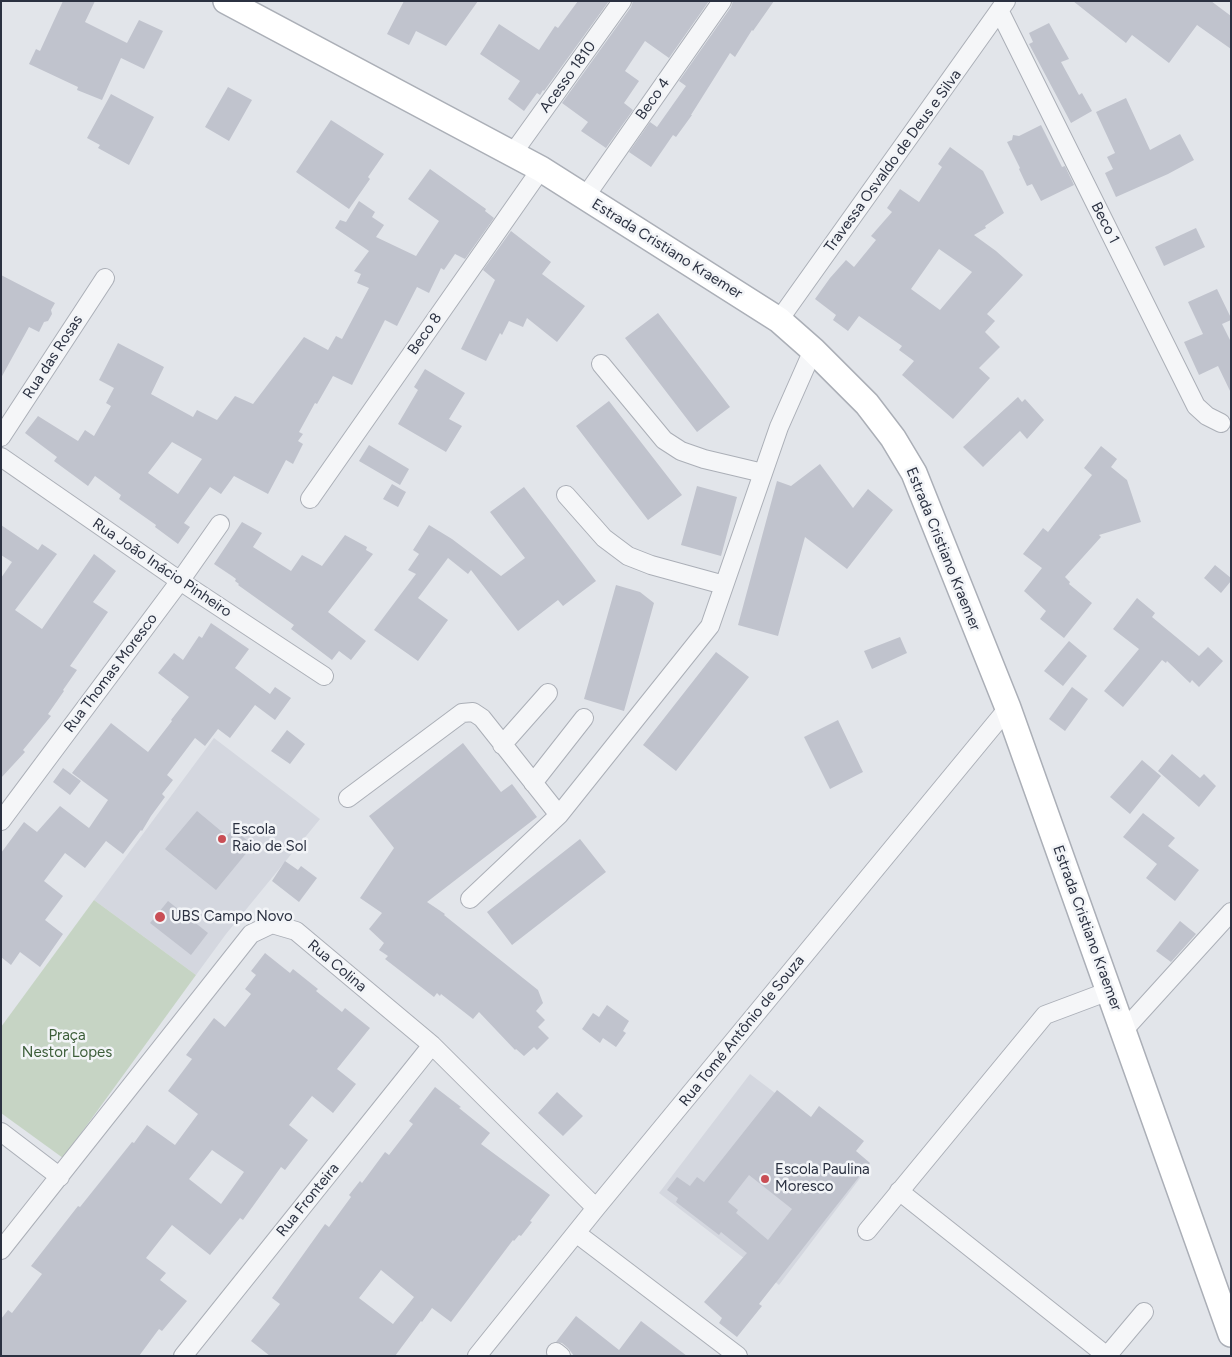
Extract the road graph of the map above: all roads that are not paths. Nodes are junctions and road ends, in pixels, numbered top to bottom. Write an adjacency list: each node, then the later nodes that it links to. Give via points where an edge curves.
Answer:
1 (226, 1): 5 (main road, Estrada Cristiano Kraemer)
2 (622, 1): 5 (street, Acesso 1810)
3 (722, 1): 7 (street, Beco 4)
4 (1003, 7): 9 (street, Travessa Osvaldo de Deus e Silva); 12 (street, Beco 1, via 1196,406)
5 (513, 153): 6 (main road, Estrada Cristiano Kraemer)
6 (541, 168): 7 (main road, Estrada Cristiano Kraemer); 17 (street, Beco 8)
7 (584, 196): 9 (main road, Estrada Cristiano Kraemer)
8 (105, 278): 13 (street, Rua das Rosas)
9 (779, 320): 10 (main road, Estrada Cristiano Kraemer)
10 (813, 350): 15 (street, via 779,427); 23 (main road, Estrada Cristiano Kraemer, via 867,404 914,473)
11 (601, 364): 15 (street, via 664,440 681,451 704,459)
12 (1221, 423)
13 (1, 437)
14 (1, 457): 19 (street, Rua João Inácio Pinheiro)
15 (763, 473): 20 (street)
16 (566, 495): 20 (street, via 604,538 628,556 651,566)
17 (310, 499)
18 (220, 524): 19 (street, Rua Thomas Moresco)
19 (180, 581): 21 (street, Rua João Inácio Pinheiro); 29 (street, Rua Thomas Moresco)
20 (724, 585): 28 (street, via 710,626)
21 (324, 676)
22 (548, 693): 25 (street)
23 (1008, 708): 32 (main road, Estrada Cristiano Kraemer); 38 (street, Rua Tomé Antônio de Souza)
24 (584, 718): 26 (street)
25 (502, 745): 26 (street); 27 (street, via 482,718 473,712 462,713)
26 (533, 783): 28 (street)
27 (348, 798)
28 (559, 815): 30 (street)
29 (1, 821)
30 (470, 899)
31 (1231, 912): 33 (street)
32 (1109, 991): 33 (main road, Estrada Cristiano Kraemer); 37 (street, via 1045,1015)
33 (1123, 1031): 43 (main road, Estrada Cristiano Kraemer)
34 (432, 1045): 36 (street, Rua Colina, via 296,931 272,924 251,934); 38 (street, Rua Colina); 44 (street, Rua Fronteira)
35 (1, 1132): 36 (street)
36 (60, 1177): 41 (street, Rua Colina)
37 (899, 1191): 39 (street); 42 (street, via 1107,1356)
38 (596, 1208): 40 (street, Rua Tomé Antônio de Souza)
39 (867, 1231)
40 (576, 1233): 45 (street, Rua Tomé Antônio de Souza); 46 (street)
41 (1, 1250)
42 (1144, 1312)
43 (1231, 1334)
44 (184, 1356)
45 (476, 1356)
46 (738, 1356)

